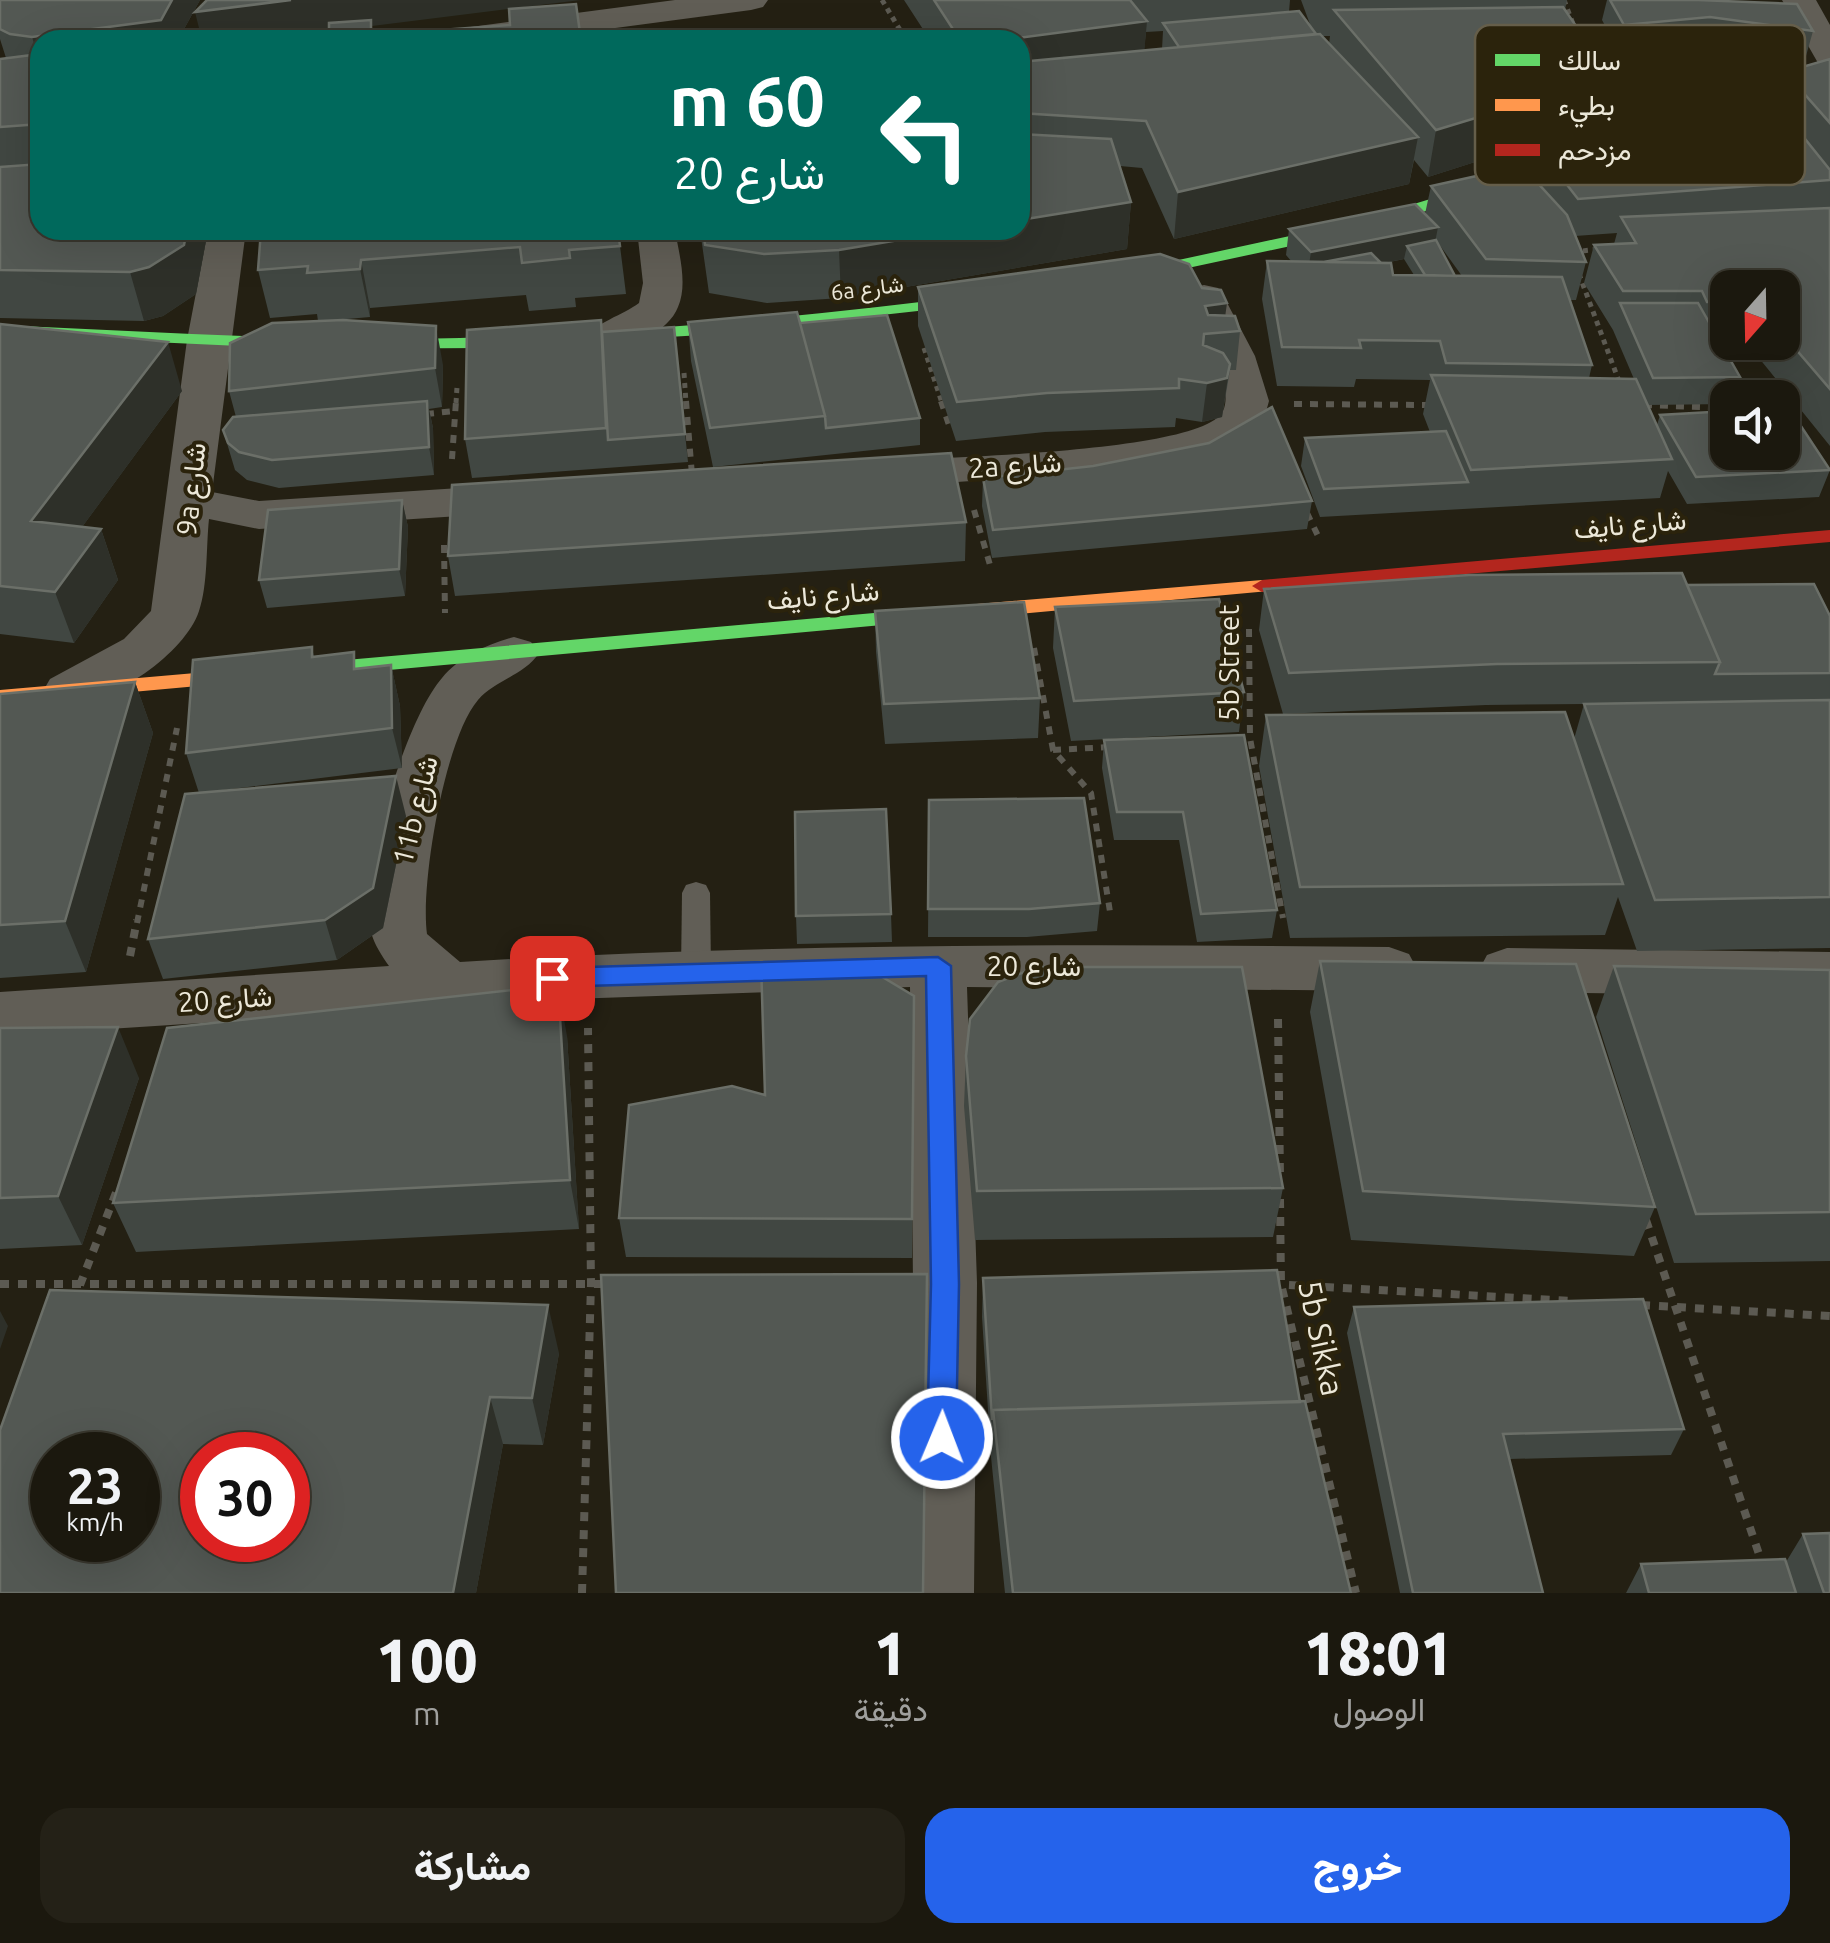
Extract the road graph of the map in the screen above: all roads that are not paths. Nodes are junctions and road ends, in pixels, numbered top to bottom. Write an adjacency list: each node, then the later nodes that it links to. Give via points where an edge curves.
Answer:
1 (751, 0): 3 (street)
2 (1802, 15): 6 (street)
3 (582, 23): 4 (street); 5 (street)
4 (527, 30)
5 (614, 30)
6 (1830, 56)
7 (1830, 74): 8 (street)
8 (1805, 83)
9 (1500, 185): 12 (street)
10 (224, 240): 17 (street, 9a شارع)
11 (657, 240): 16 (street, via 663,282 658,308)
12 (1188, 264): 13 (street); 18 (street, 2a شارع, via 1250,391 1246,414 1227,434 1196,449)
13 (1101, 281)
14 (1008, 296): 16 (street, 6a شارع)
15 (0, 330): 17 (street, 6a شارع)
16 (606, 338): 17 (street, 6a شارع, via 408,344)
17 (208, 340): 20 (street, 9a شارع)
18 (847, 476)
19 (558, 496): 20 (street, via 259,515)
20 (190, 501): 23 (street, 9a شارع, via 176,612 160,636 120,667)
21 (1830, 536): 22 (street, شارع نايف)
22 (514, 652): 23 (street, شارع نايف); 29 (street, 11b شارع, via 458,690 441,715 398,878 393,908 400,936 418,962)
23 (68, 691): 24 (street, شارع نايف)
24 (0, 697)
25 (696, 893): 27 (lane)
26 (938, 966): 27 (street, شارع 20); 28 (street, شارع 20); 31 (street, via 945,1284)
27 (696, 972): 29 (street, شارع 20)
28 (1830, 974)
29 (447, 982): 30 (street, شارع 20)
30 (0, 1014)
31 (938, 1593)

